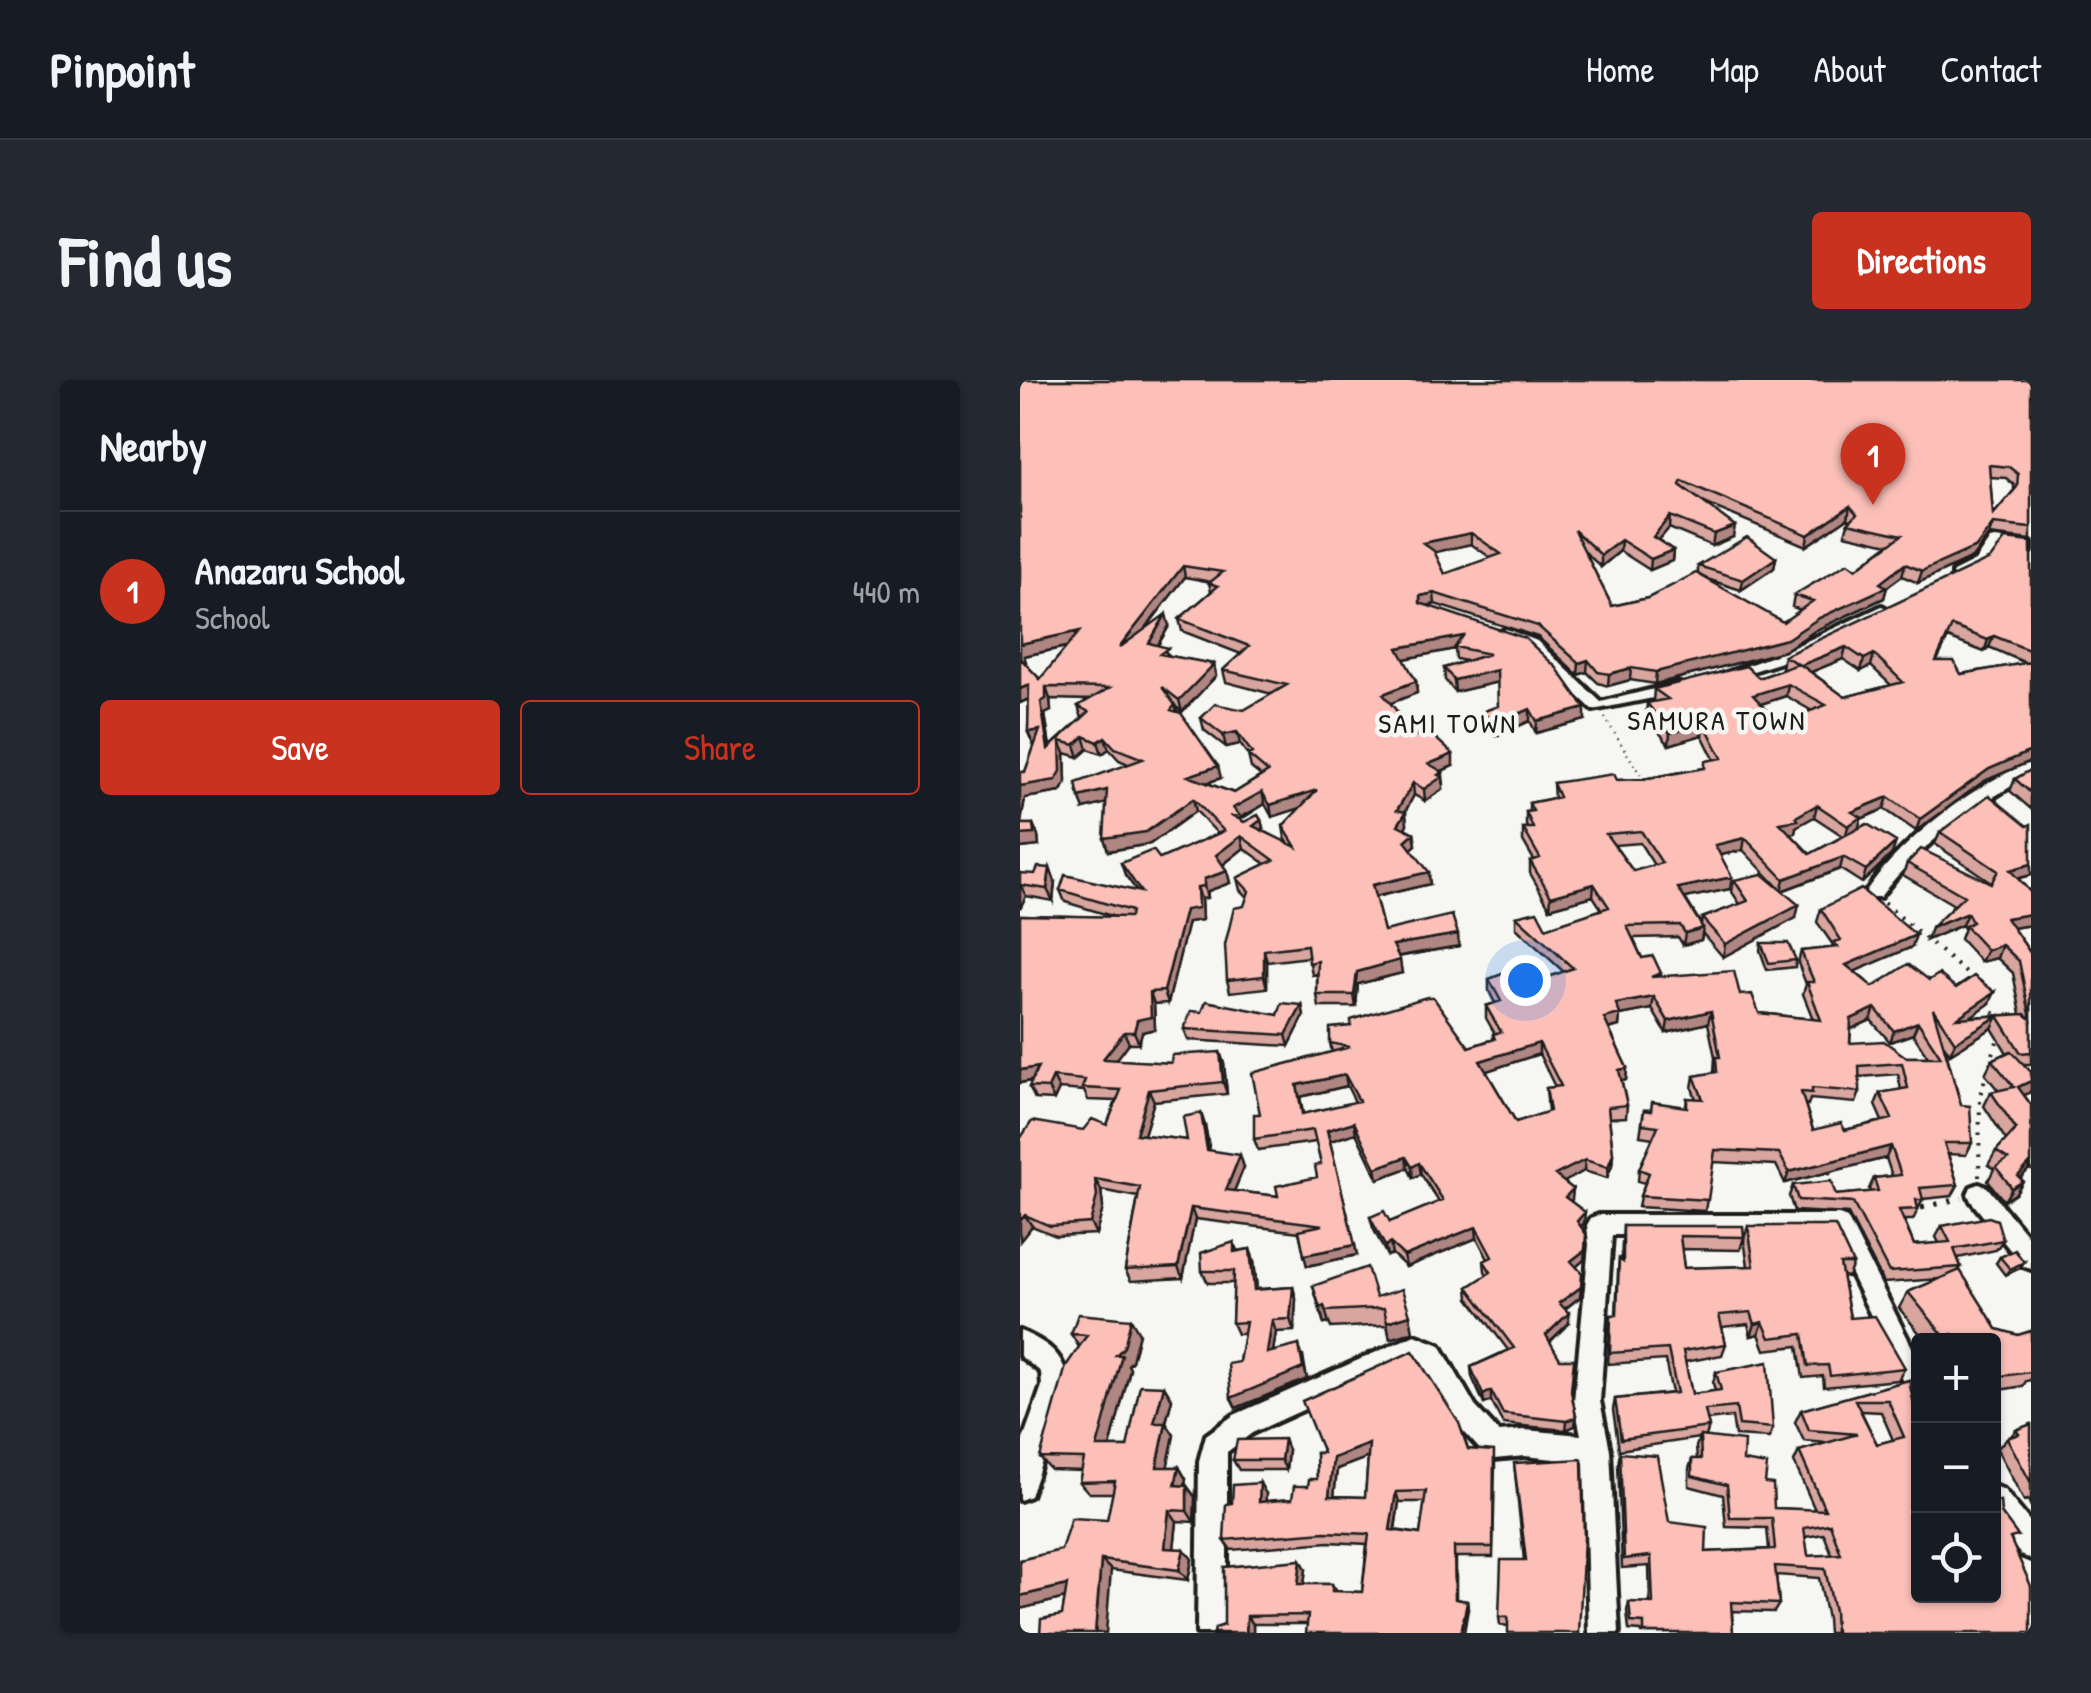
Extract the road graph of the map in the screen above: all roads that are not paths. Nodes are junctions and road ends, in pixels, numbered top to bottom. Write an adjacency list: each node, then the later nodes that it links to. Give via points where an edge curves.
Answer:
1 (2031, 547): 2 (street, via 1995,542 1980,564)
2 (1943, 582)
3 (1891, 606): 4 (street, via 1791,657 1598,707 1532,644)
4 (1481, 625)
5 (2031, 768): 6 (street, via 1915,848)
6 (1874, 893)
7 (1979, 1194): 8 (street)
8 (2031, 1258)
9 (1020, 1343): 12 (street, via 1056,1371)
10 (1911, 1371): 11 (street, via 1839,1226 1599,1225 1587,1401)
11 (1597, 1450): 15 (street, via 1494,1446 1466,1414 1431,1354 1415,1347 1243,1424 1215,1444 1212,1461); 16 (street)
12 (1020, 1486)
13 (2001, 1509): 14 (street)
14 (2031, 1546)
15 (1212, 1633)
16 (1604, 1633)

